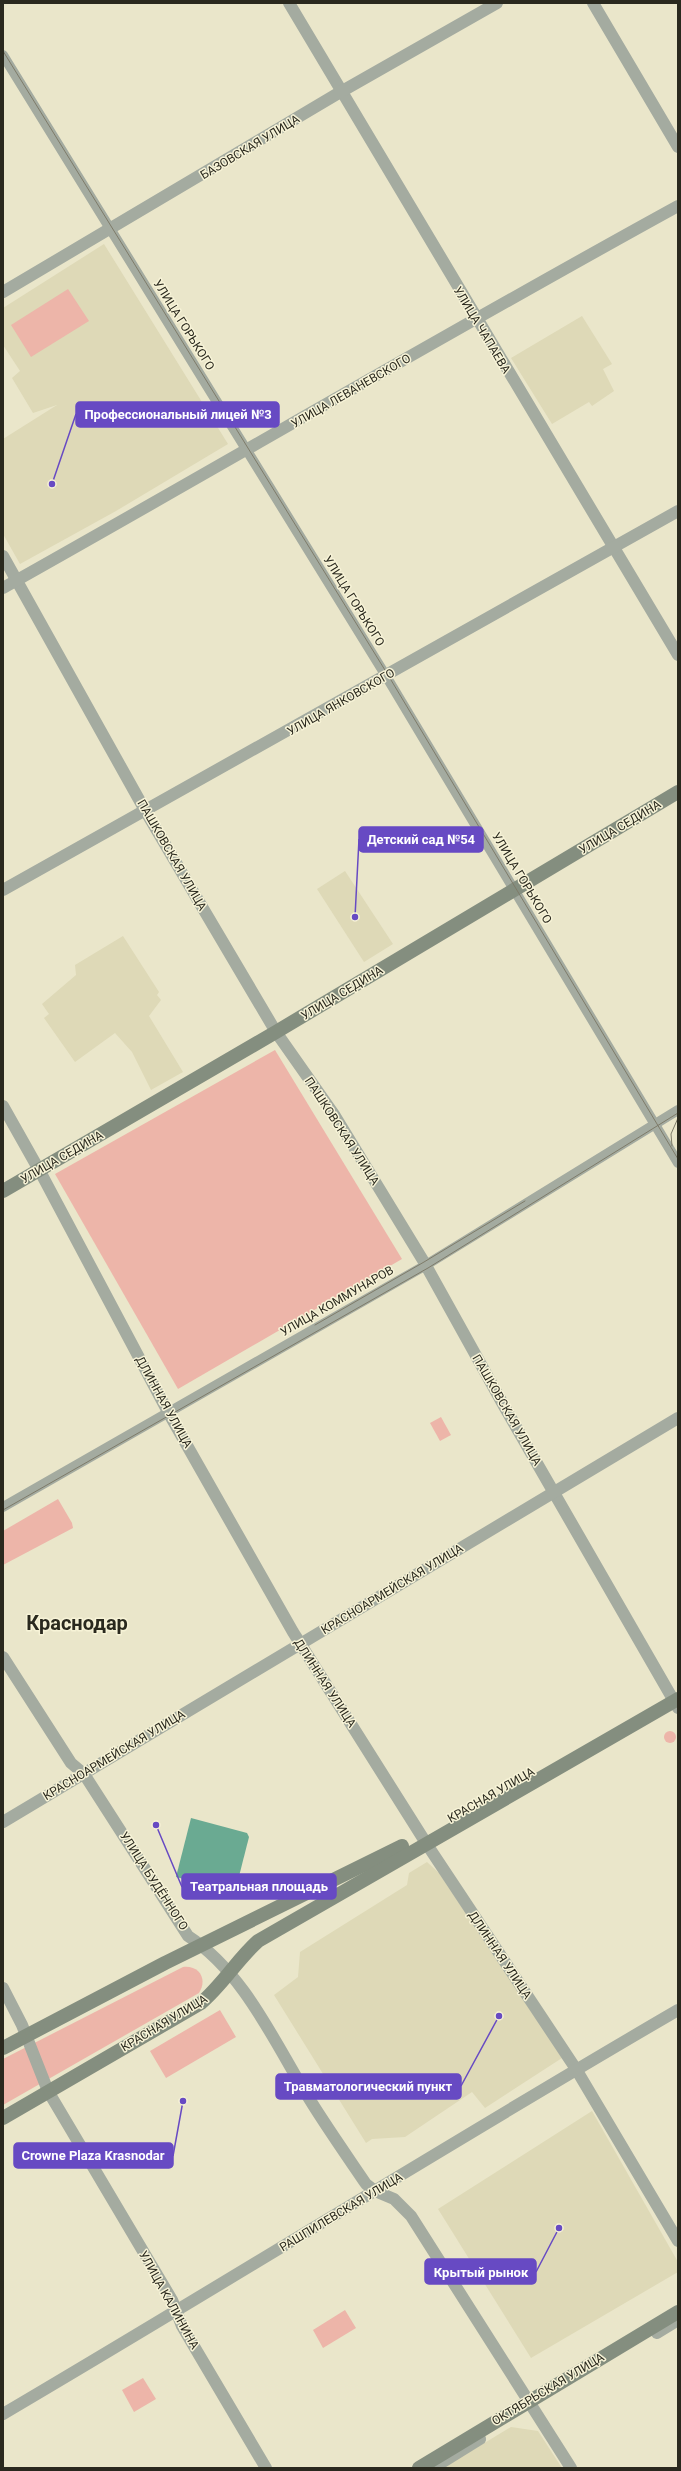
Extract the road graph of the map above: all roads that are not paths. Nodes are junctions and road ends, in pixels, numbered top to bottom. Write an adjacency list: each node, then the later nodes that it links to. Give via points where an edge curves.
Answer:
1 (289, 3): 5 (street, УЛИЦА ЧАПАЕВА)
2 (497, 3): 5 (street, БАЗОВСКАЯ УЛИЦА)
3 (593, 3): 6 (street)
4 (3, 55): 8 (street, УЛИЦА ГОРЬКОГО)
5 (341, 92): 8 (street, БАЗОВСКАЯ УЛИЦА); 10 (street, УЛИЦА ЧАПАЕВА)
6 (678, 147)
7 (678, 206): 10 (street, УЛИЦА ЛЕВАНЕВСКОГО)
8 (110, 230): 9 (street, БАЗОВСКАЯ УЛИЦА); 11 (street, УЛИЦА ГОРЬКОГО)
9 (3, 292)
10 (475, 318): 11 (street, УЛИЦА ЛЕВАНЕВСКОГО); 13 (street, УЛИЦА ЧАПАЕВА)
11 (246, 452): 15 (street, УЛИЦА ЛЕВАНЕВСКОГО); 18 (street, УЛИЦА ГОРЬКОГО)
12 (678, 511): 13 (street, УЛИЦА ЯНКОВСКОГО)
13 (614, 547): 17 (street, УЛИЦА ЧАПАЕВА); 18 (street, УЛИЦА ЯНКОВСКОГО)
14 (3, 556): 15 (street, ПАШКОВСКАЯ УЛИЦА)
15 (17, 580): 16 (street, УЛИЦА ЛЕВАНЕВСКОГО); 20 (street, ПАШКОВСКАЯ УЛИЦА)
16 (3, 588)
17 (678, 655)
18 (386, 676): 20 (street, УЛИЦА ЯНКОВСКОГО); 22 (street, УЛИЦА ГОРЬКОГО)
19 (678, 792): 22 (main road, УЛИЦА СЕДИНА)
20 (146, 812): 21 (street, УЛИЦА ЯНКОВСКОГО); 23 (street, ПАШКОВСКАЯ УЛИЦА)
21 (3, 890)
22 (515, 890): 23 (main road, УЛИЦА СЕДИНА); 26 (street, УЛИЦА ГОРЬКОГО)
23 (276, 1032): 28 (main road, УЛИЦА СЕДИНА); 30 (street, ПАШКОВСКАЯ УЛИЦА, via 335,1116)
24 (3, 1106): 28 (street, ДЛИННАЯ УЛИЦА)
25 (678, 1110): 26 (street, УЛИЦА КОММУНАРОВ)
26 (655, 1124): 27 (street, УЛИЦА ГОРЬКОГО); 30 (street, УЛИЦА КОММУНАРОВ)
27 (678, 1163)
28 (39, 1170): 29 (main road, УЛИЦА СЕДИНА); 31 (street, ДЛИННАЯ УЛИЦА)
29 (3, 1191)
30 (426, 1265): 31 (street, УЛИЦА КОММУНАРОВ); 33 (street, ПАШКОВСКАЯ УЛИЦА)
31 (168, 1412): 34 (street, УЛИЦА КОММУНАРОВ); 35 (street, ДЛИННАЯ УЛИЦА)
32 (678, 1418): 33 (street, КРАСНОАРМЕЙСКАЯ УЛИЦА)
33 (555, 1493): 35 (street, КРАСНОАРМЕЙСКАЯ УЛИЦА); 37 (street, ПАШКОВСКАЯ УЛИЦА)
34 (3, 1507)
35 (301, 1643): 38 (street, КРАСНОАРМЕЙСКАЯ УЛИЦА); 40 (street, ДЛИННАЯ УЛИЦА)
36 (3, 1657): 38 (street, УЛИЦА БУДЁННОГО, via 71,1763)
37 (676, 1698): 40 (main road, КРАСНАЯ УЛИЦА)
38 (84, 1774): 39 (street, КРАСНОАРМЕЙСКАЯ УЛИЦА); 43 (street, УЛИЦА БУДЁННОГО, via 188,1936)
39 (3, 1822)
40 (424, 1839): 41 (main road, КРАСНАЯ УЛИЦА); 42 (main road, КРАСНАЯ УЛИЦА); 49 (street, ДЛИННАЯ УЛИЦА)
41 (301, 1895): 42 (street); 43 (main road, КРАСНАЯ УЛИЦА)
42 (310, 1912): 44 (main road, КРАСНАЯ УЛИЦА, via 258,1941 247,1951)
43 (203, 1945): 44 (street, УЛИЦА БУДЁННОГО); 47 (main road, КРАСНАЯ УЛИЦА)
44 (230, 1975): 50 (main road, КРАСНАЯ УЛИЦА, via 201,2003); 52 (street, УЛИЦА БУДЁННОГО, via 311,2102 362,2177)
45 (3, 1988): 47 (street, УЛИЦА КАЛИНИНА)
46 (678, 2010): 49 (street, РАШПИЛЕВСКАЯ УЛИЦА)
47 (26, 2036): 48 (main road, КРАСНАЯ УЛИЦА); 50 (street, УЛИЦА КАЛИНИНА)
48 (3, 2048)
49 (576, 2069): 52 (street, РАШПИЛЕВСКАЯ УЛИЦА); 53 (street, ДЛИННАЯ УЛИЦА)
50 (48, 2091): 51 (main road, КРАСНАЯ УЛИЦА); 54 (street, УЛИЦА КАЛИНИНА)
51 (3, 2118)
52 (375, 2191): 54 (street, РАШПИЛЕВСКАЯ УЛИЦА); 57 (street, УЛИЦА БУДЁННОГО, via 394,2199 411,2216)
53 (678, 2241)
54 (177, 2311): 58 (street, РАШПИЛЕВСКАЯ УЛИЦА); 59 (street, УЛИЦА КАЛИНИНА, via 182,2326)
55 (678, 2312): 57 (main road, ОКТЯБРЬСКАЯ УЛИЦА)
56 (678, 2320): 57 (street, ОКТЯБРЬСКАЯ УЛИЦА)
57 (530, 2404): 60 (main road, ОКТЯБРЬСКАЯ УЛИЦА); 61 (street, ОКТЯБРЬСКАЯ УЛИЦА); 62 (street, УЛИЦА БУДЁННОГО)
58 (3, 2414)
59 (266, 2468)
60 (419, 2468)
61 (433, 2468)
62 (571, 2468)

